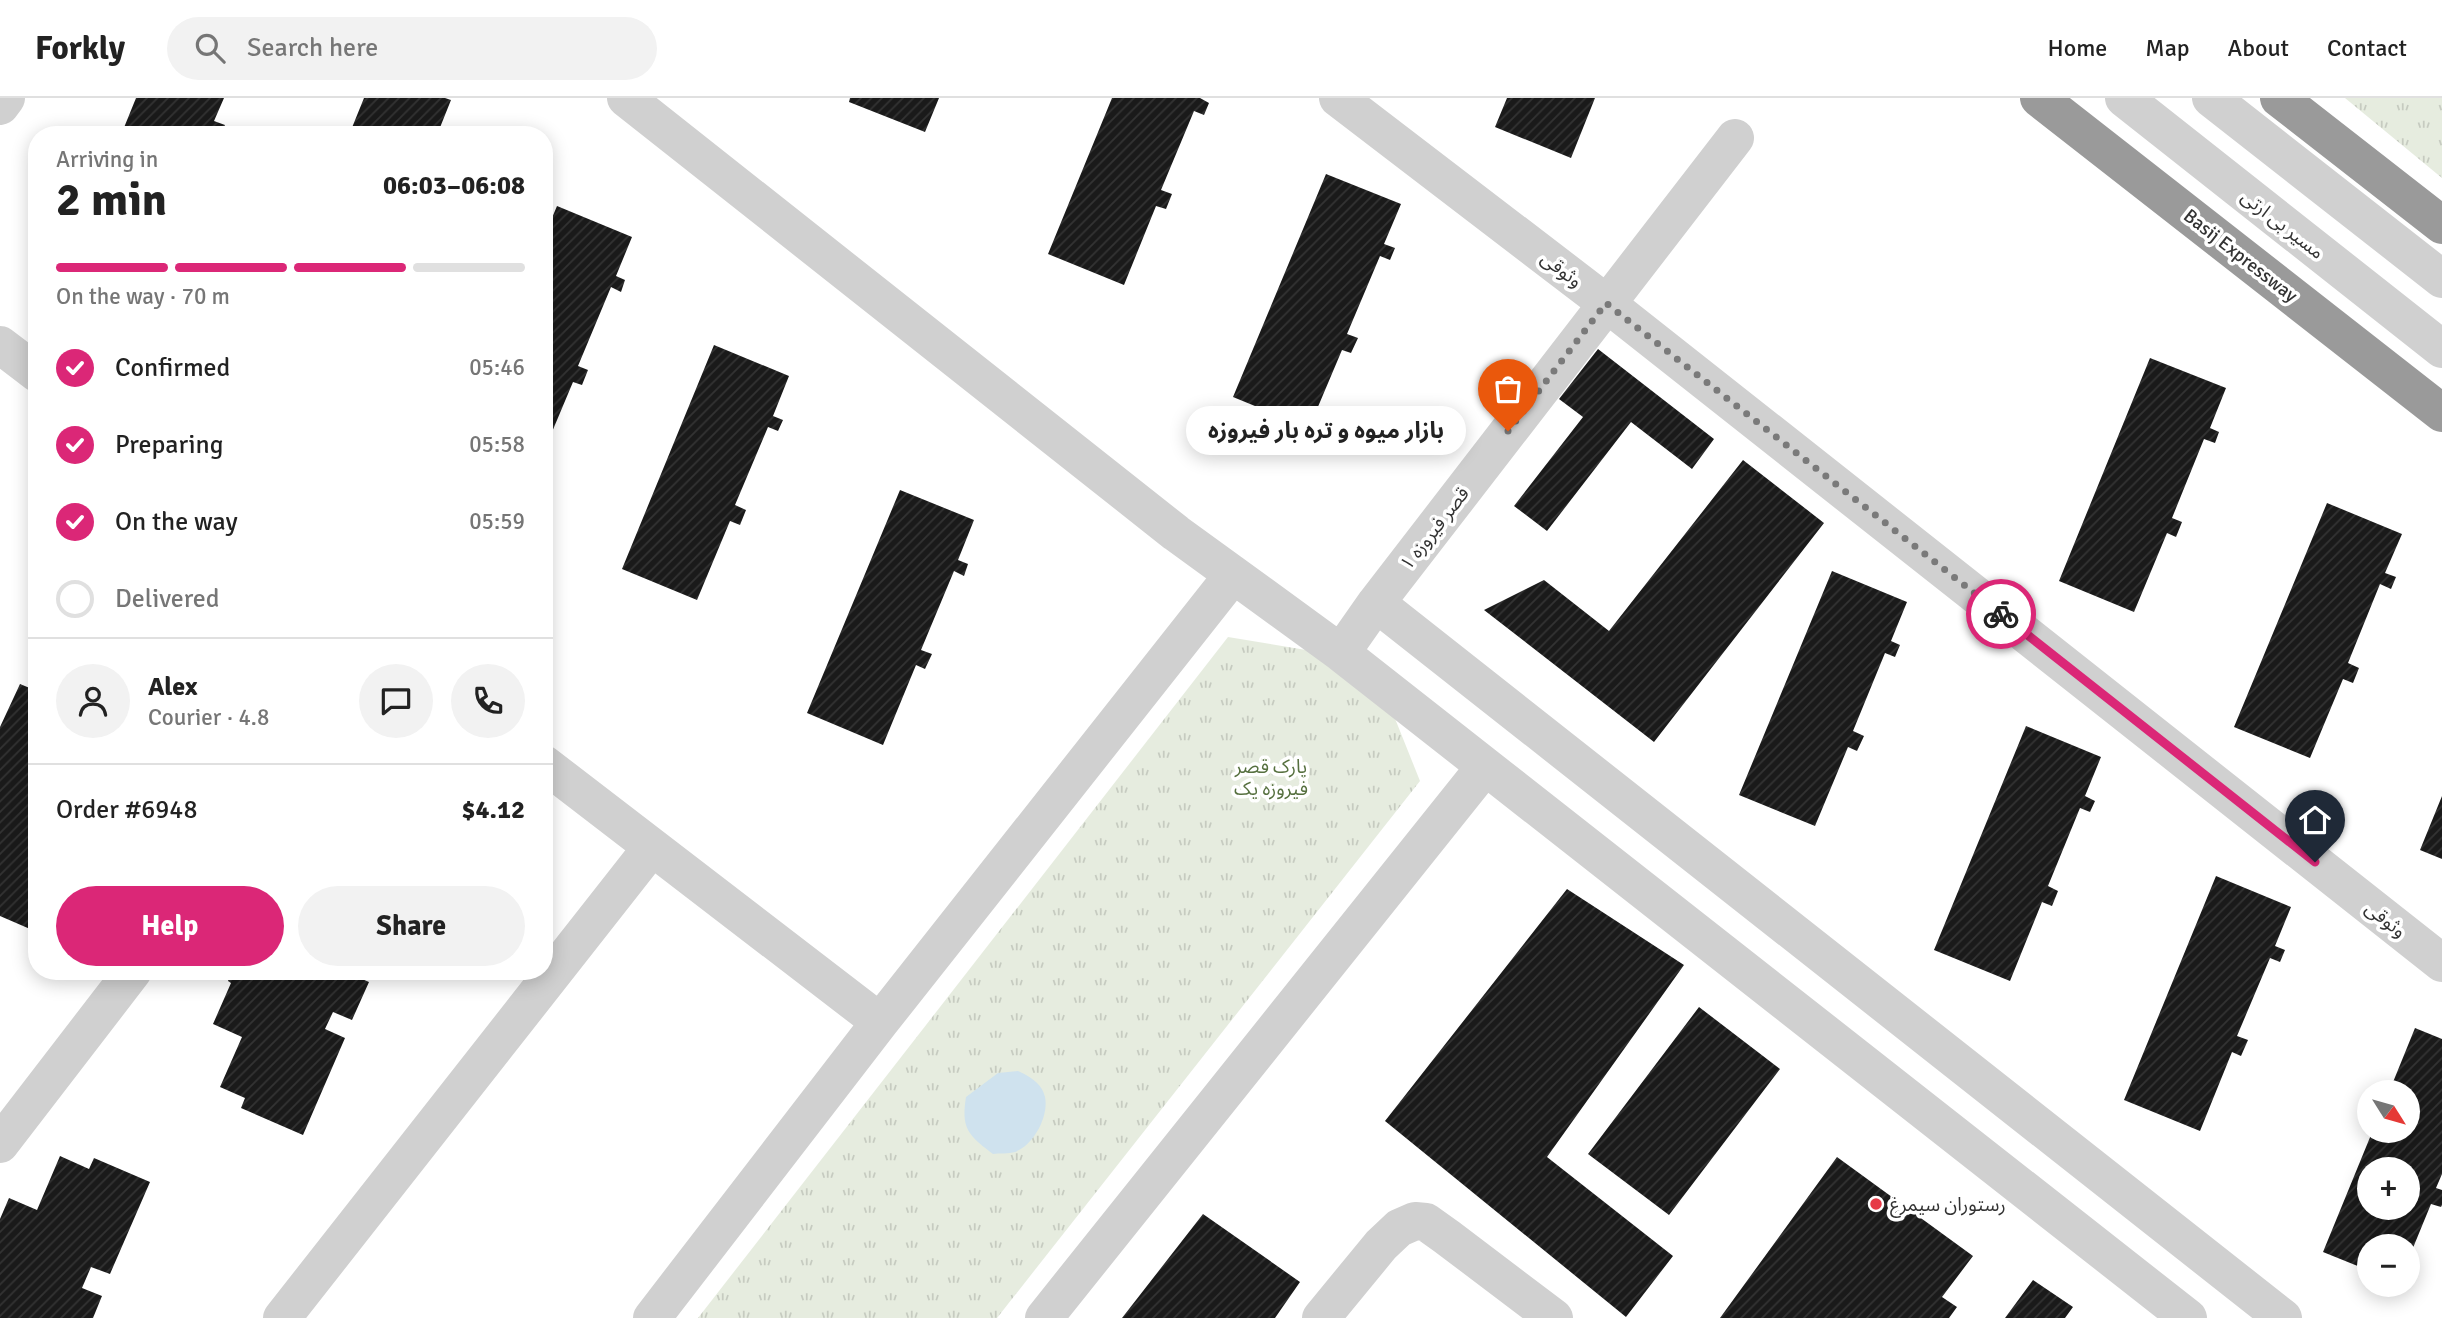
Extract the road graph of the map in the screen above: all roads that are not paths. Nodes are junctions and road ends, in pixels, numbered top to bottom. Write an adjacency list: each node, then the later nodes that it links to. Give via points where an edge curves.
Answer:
1 (6, 98): 8 (street)
2 (626, 98): 17 (street)
3 (1338, 98): 12 (street, وثوقی)
4 (2039, 98): 16 (highway, Basij Expressway)
5 (2124, 98): 14 (street, مسیر بی ارتی)
6 (2211, 98): 11 (street)
7 (2279, 98): 10 (highway)
8 (0, 106)
9 (1735, 138): 12 (street, قصر فیروزه ۱)
10 (2442, 225)
11 (2442, 279)
12 (1606, 303): 18 (street, قصر فیروزه ۱); 23 (street, وثوقی)
13 (0, 345): 15 (street)
14 (2442, 349)
15 (28, 366)
16 (2442, 413)
17 (1233, 575): 19 (street); 27 (street)
18 (1376, 603): 19 (street, قصر فیروزه ۱); 35 (street)
19 (1341, 653): 20 (street)
20 (1485, 768): 31 (street); 34 (street)
21 (553, 771): 22 (street)
22 (652, 847): 24 (street); 27 (street)
23 (2442, 963)
24 (553, 973)
25 (126, 980): 28 (street)
26 (548, 980): 29 (street)
27 (880, 1022): 30 (street)
28 (2, 1136)
29 (282, 1318)
30 (652, 1318)
31 (1044, 1318)
32 (1321, 1318): 33 (street, via 1381,1245 1399,1228 1415,1221 1426,1222)
33 (1554, 1318)
34 (2188, 1318)
35 (2283, 1318)

